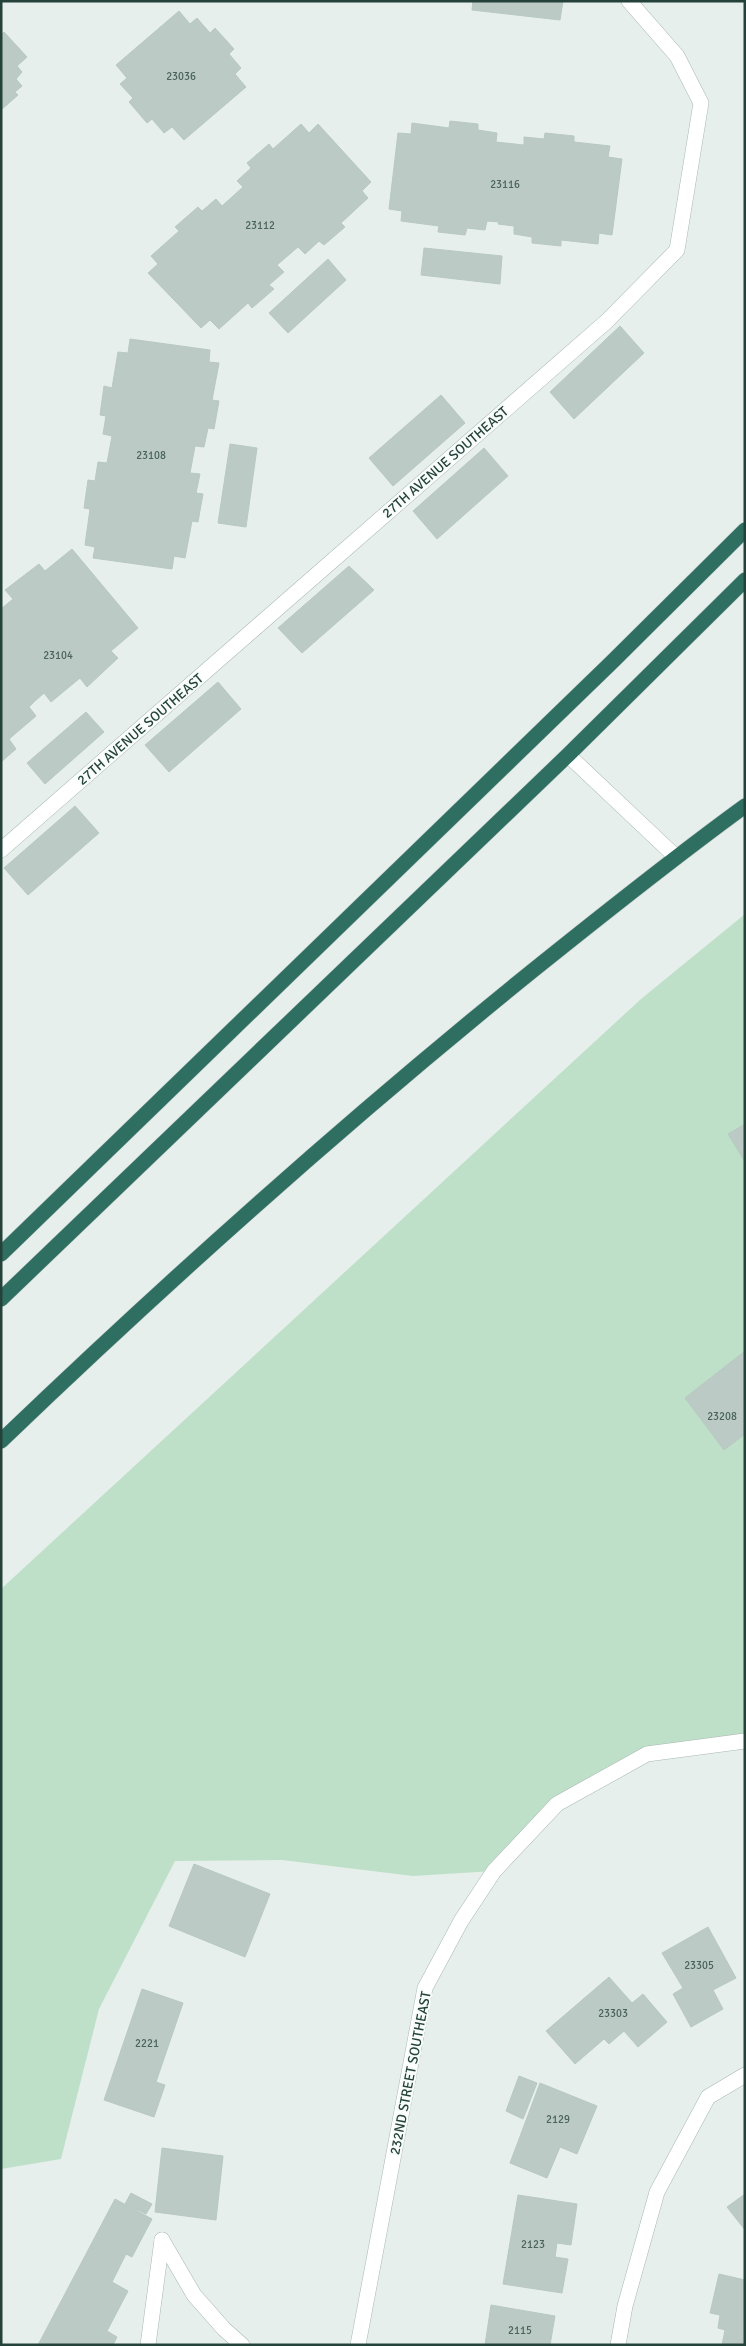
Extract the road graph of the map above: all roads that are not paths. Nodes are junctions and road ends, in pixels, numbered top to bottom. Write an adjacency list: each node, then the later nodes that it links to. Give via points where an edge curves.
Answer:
1 (629, 1): 6 (street, 27TH AVENUE SOUTHEAST, via 677,56 701,103 677,250 607,321)
2 (745, 530): 8 (highway)
3 (745, 580): 4 (highway)
4 (568, 754): 7 (street); 9 (highway)
5 (745, 806): 7 (highway)
6 (1, 850)
7 (675, 856): 10 (highway, via 451,1037 258,1202)
8 (1, 1254)
9 (1, 1299)
10 (1, 1440)
11 (745, 1741): 15 (street, 232ND STREET SOUTHEAST, via 647,1754 557,1804 494,1871 461,1921 425,1988)
12 (745, 2075): 16 (street, via 708,2097 657,2192 625,2306)
13 (150, 2344): 14 (street, via 162,2240 194,2294)
14 (242, 2345)
15 (358, 2345)
16 (618, 2345)

